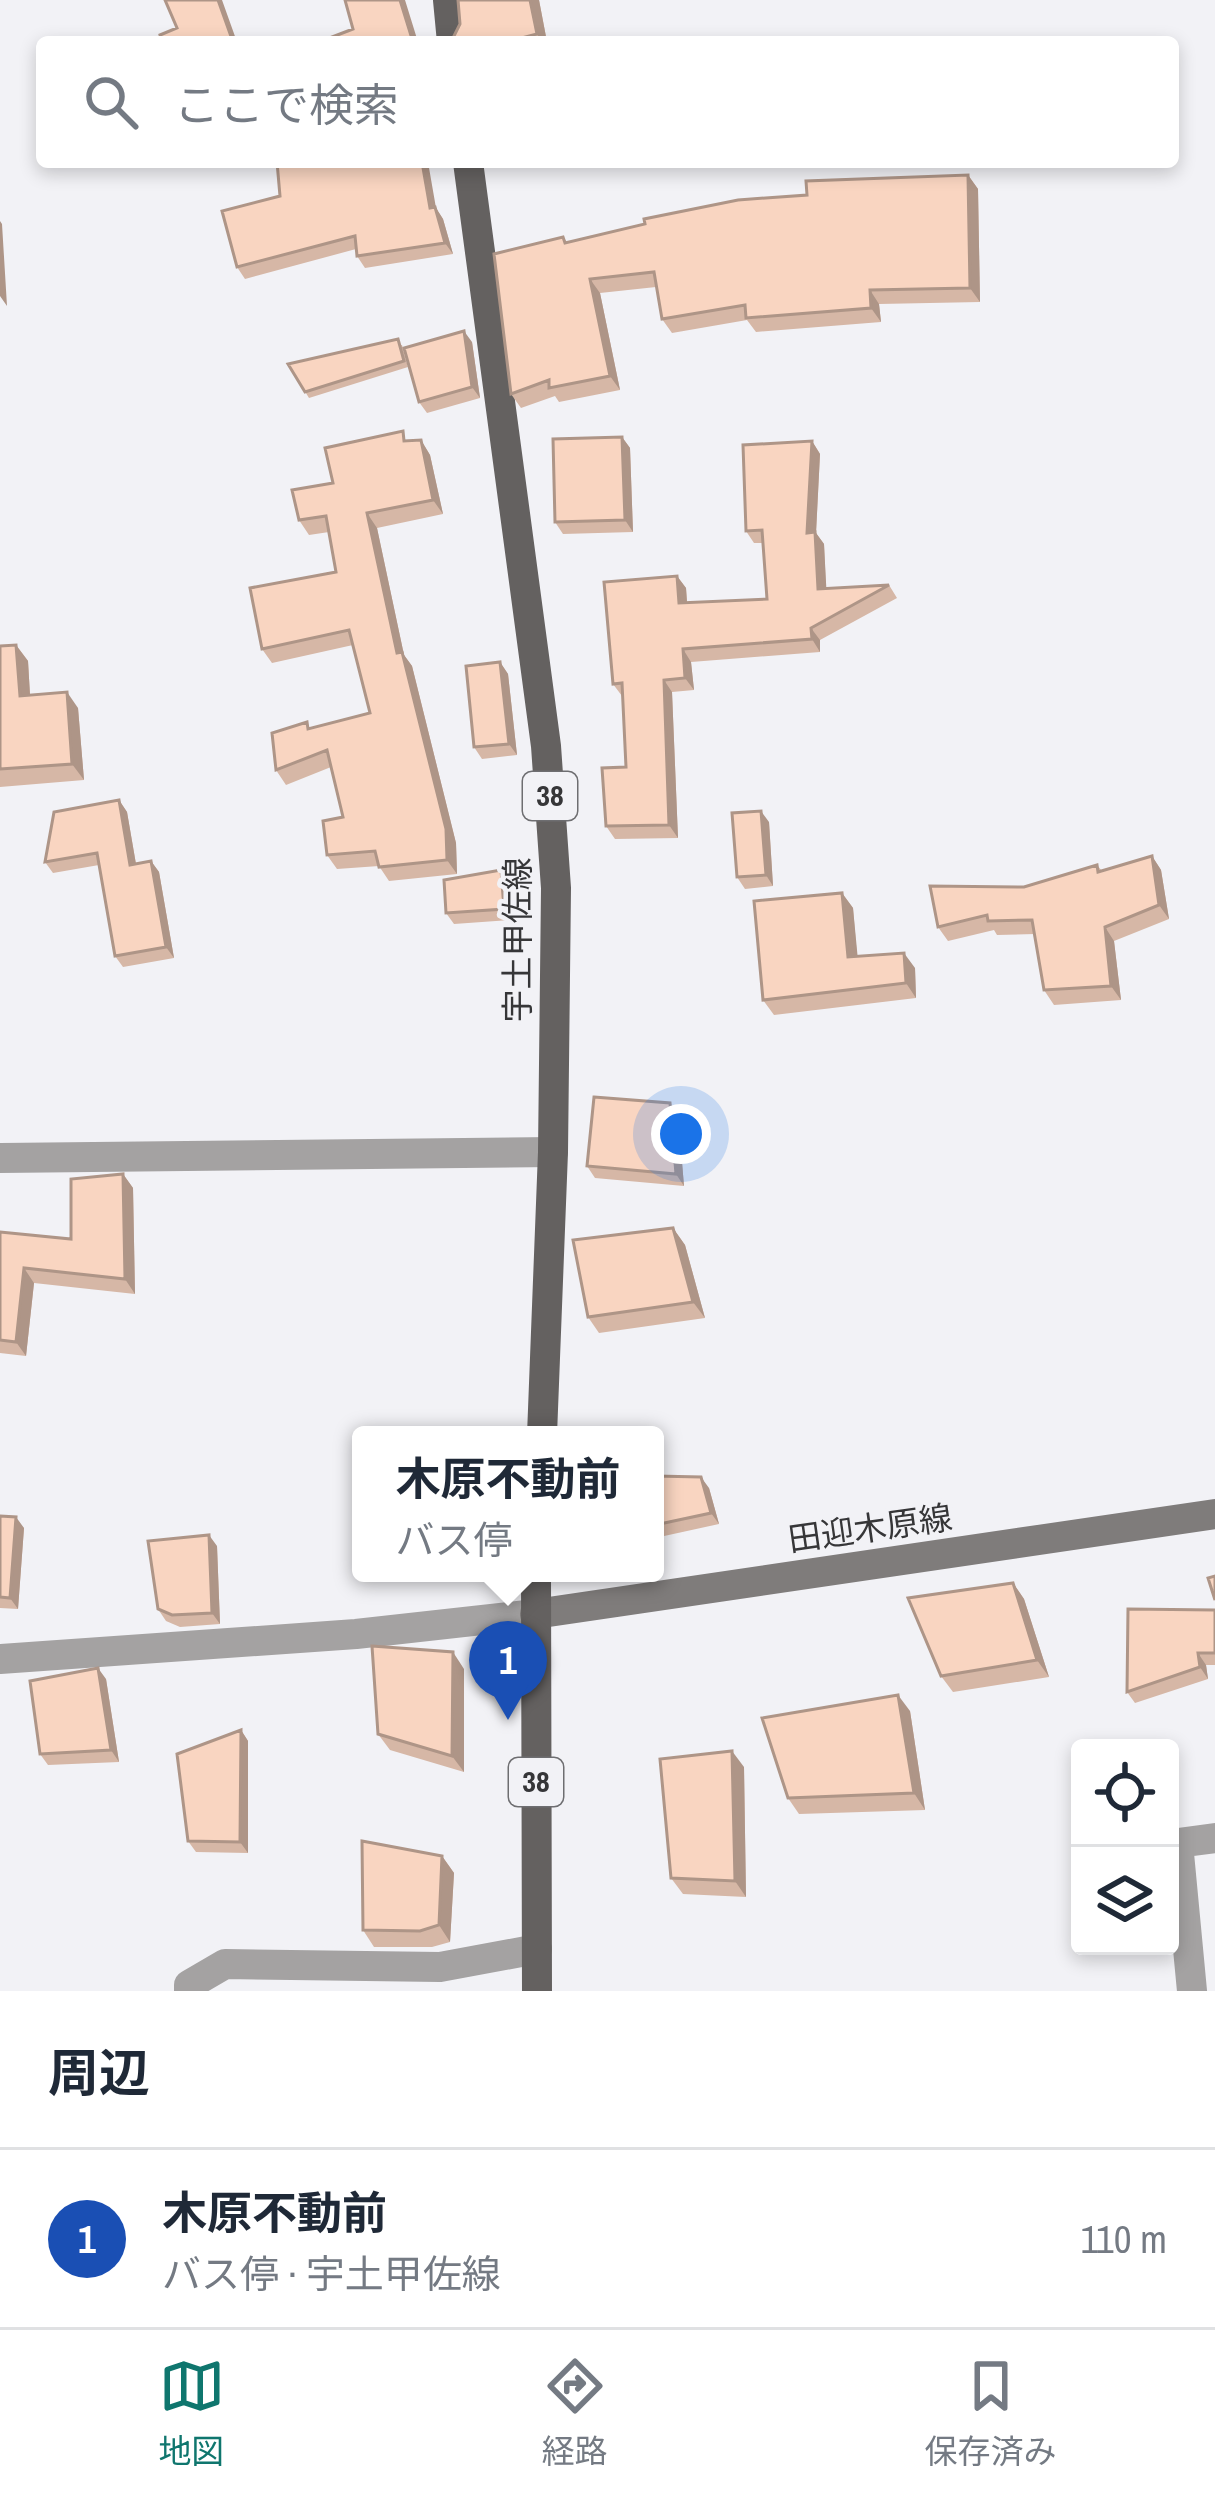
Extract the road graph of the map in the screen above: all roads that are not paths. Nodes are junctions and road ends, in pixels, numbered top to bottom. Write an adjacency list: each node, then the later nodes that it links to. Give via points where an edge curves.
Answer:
1 (448, 0): 2 (main road)
2 (451, 36)
3 (469, 168): 4 (main road, 宇土甲佐線 / 38, via 546,746 556,888)
4 (553, 1152): 5 (street); 6 (main road, 宇土甲佐線 / 38)
5 (0, 1159)
6 (542, 1426)
7 (1215, 1514): 9 (main road, 田迎木原線)
8 (536, 1582): 9 (main road, 38)
9 (535, 1614): 10 (street); 12 (main road, 38)
10 (0, 1659)
11 (1215, 1838): 15 (street, via 1178,1843)
12 (537, 1949): 13 (street, via 440,1967 225,1964); 14 (main road, 38)
13 (189, 1991)
14 (537, 1991)
15 (1192, 1991)

